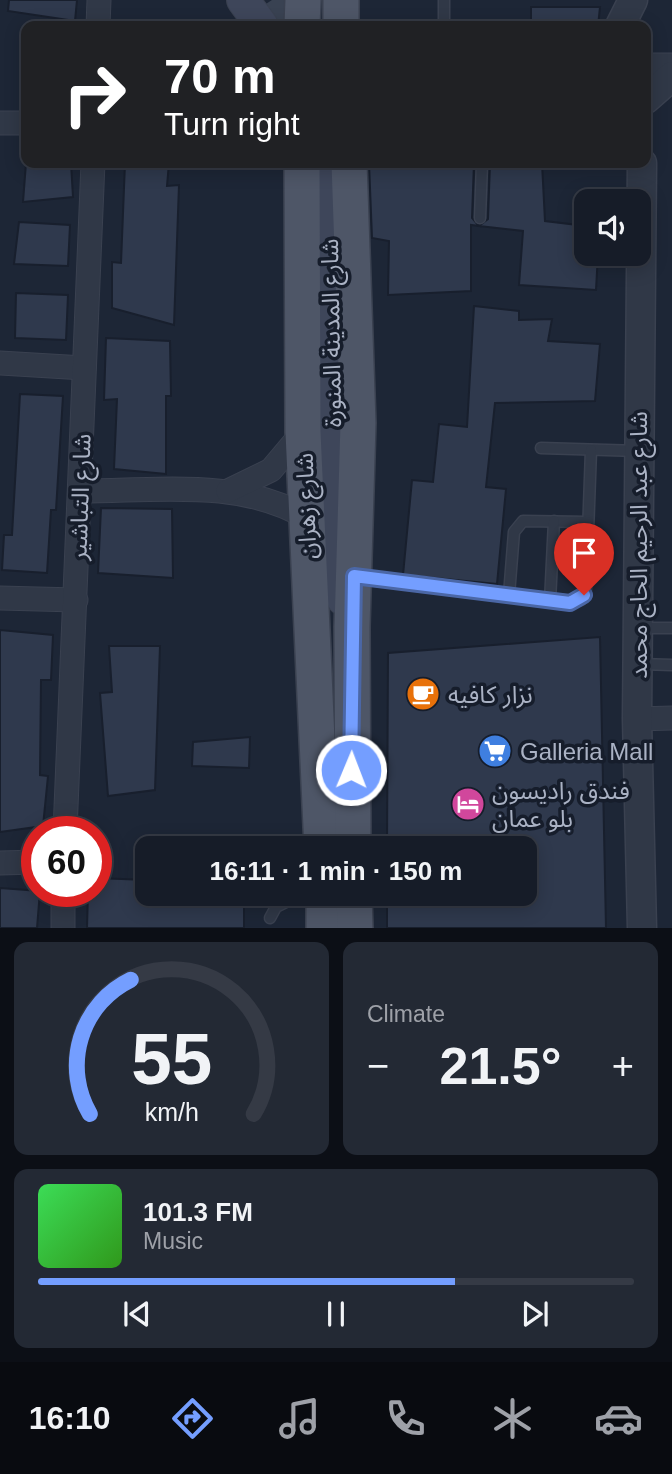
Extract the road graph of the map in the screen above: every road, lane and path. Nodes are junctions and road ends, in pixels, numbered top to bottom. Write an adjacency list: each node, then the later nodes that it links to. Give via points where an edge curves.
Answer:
1 (99, 0): 7 (street)
2 (243, 0): 8 (main road)
3 (303, 0): 9 (main road)
4 (341, 0): 10 (main road)
5 (444, 0): 11 (lane)
6 (635, 0): 12 (street); 13 (street)
7 (98, 21)
8 (258, 21)
9 (302, 21)
10 (341, 21)
11 (444, 21)
12 (624, 21)
13 (637, 21)
14 (651, 65): 15 (street)
15 (672, 65)
16 (672, 76): 17 (street)
17 (651, 95)
18 (21, 122): 19 (street)
19 (0, 124)
20 (93, 168): 28 (street, شارع التباشير)
21 (302, 168): 29 (main road, شارع زهران)
22 (327, 168): 43 (main road, شارع المدينة المنورة, via 335,540 340,588)
23 (349, 168): 38 (main road, شارع زهران, via 358,423)
24 (482, 168): 26 (lane)
25 (642, 168): 32 (street, شارع عبد الرحيم الحاج محمد)
26 (480, 218)
27 (0, 363): 28 (street)
28 (84, 368): 33 (street, شارع التباشير)
29 (303, 432): 34 (street, via 271,470); 35 (main road, شارع زهران)
30 (541, 448): 31 (lane)
31 (591, 450): 32 (lane); 37 (lane)
32 (639, 451): 44 (street, شارع عبد الرحيم الحاج محمد)
33 (82, 491): 34 (street); 41 (street, شارع التباشير)
34 (225, 492): 35 (street, via 268,499)
35 (307, 518): 51 (main road, شارع زهران)
36 (554, 522): 37 (lane); 39 (lane, via 523,521 517,527); 42 (lane)
37 (588, 522): 42 (lane, via 584,595 576,603)
38 (354, 576): 39 (lane); 43 (main road, شارع زهران)
39 (509, 596): 42 (lane)
40 (0, 597): 41 (street)
41 (76, 600): 50 (street, شارع التباشير)
42 (550, 601)
43 (352, 627): 52 (main road, شارع زهران)
44 (637, 628): 45 (lane); 46 (street, شارع عبد الرحيم الحاج محمد)
45 (672, 628)
46 (637, 664): 47 (lane); 49 (street, شارع عبد الرحيم الحاج محمد)
47 (672, 665)
48 (672, 718): 49 (street)
49 (637, 719): 63 (street, شارع عبد الرحيم الحاج محمد)
50 (66, 816)
51 (321, 836)
52 (353, 836)
53 (21, 862): 54 (street)
54 (0, 863)
55 (278, 906): 59 (lane)
56 (324, 906): 61 (main road)
57 (354, 906): 62 (main road)
58 (63, 907): 60 (street)
59 (270, 918)
60 (63, 928)
61 (324, 928)
62 (355, 928)
63 (642, 928)

